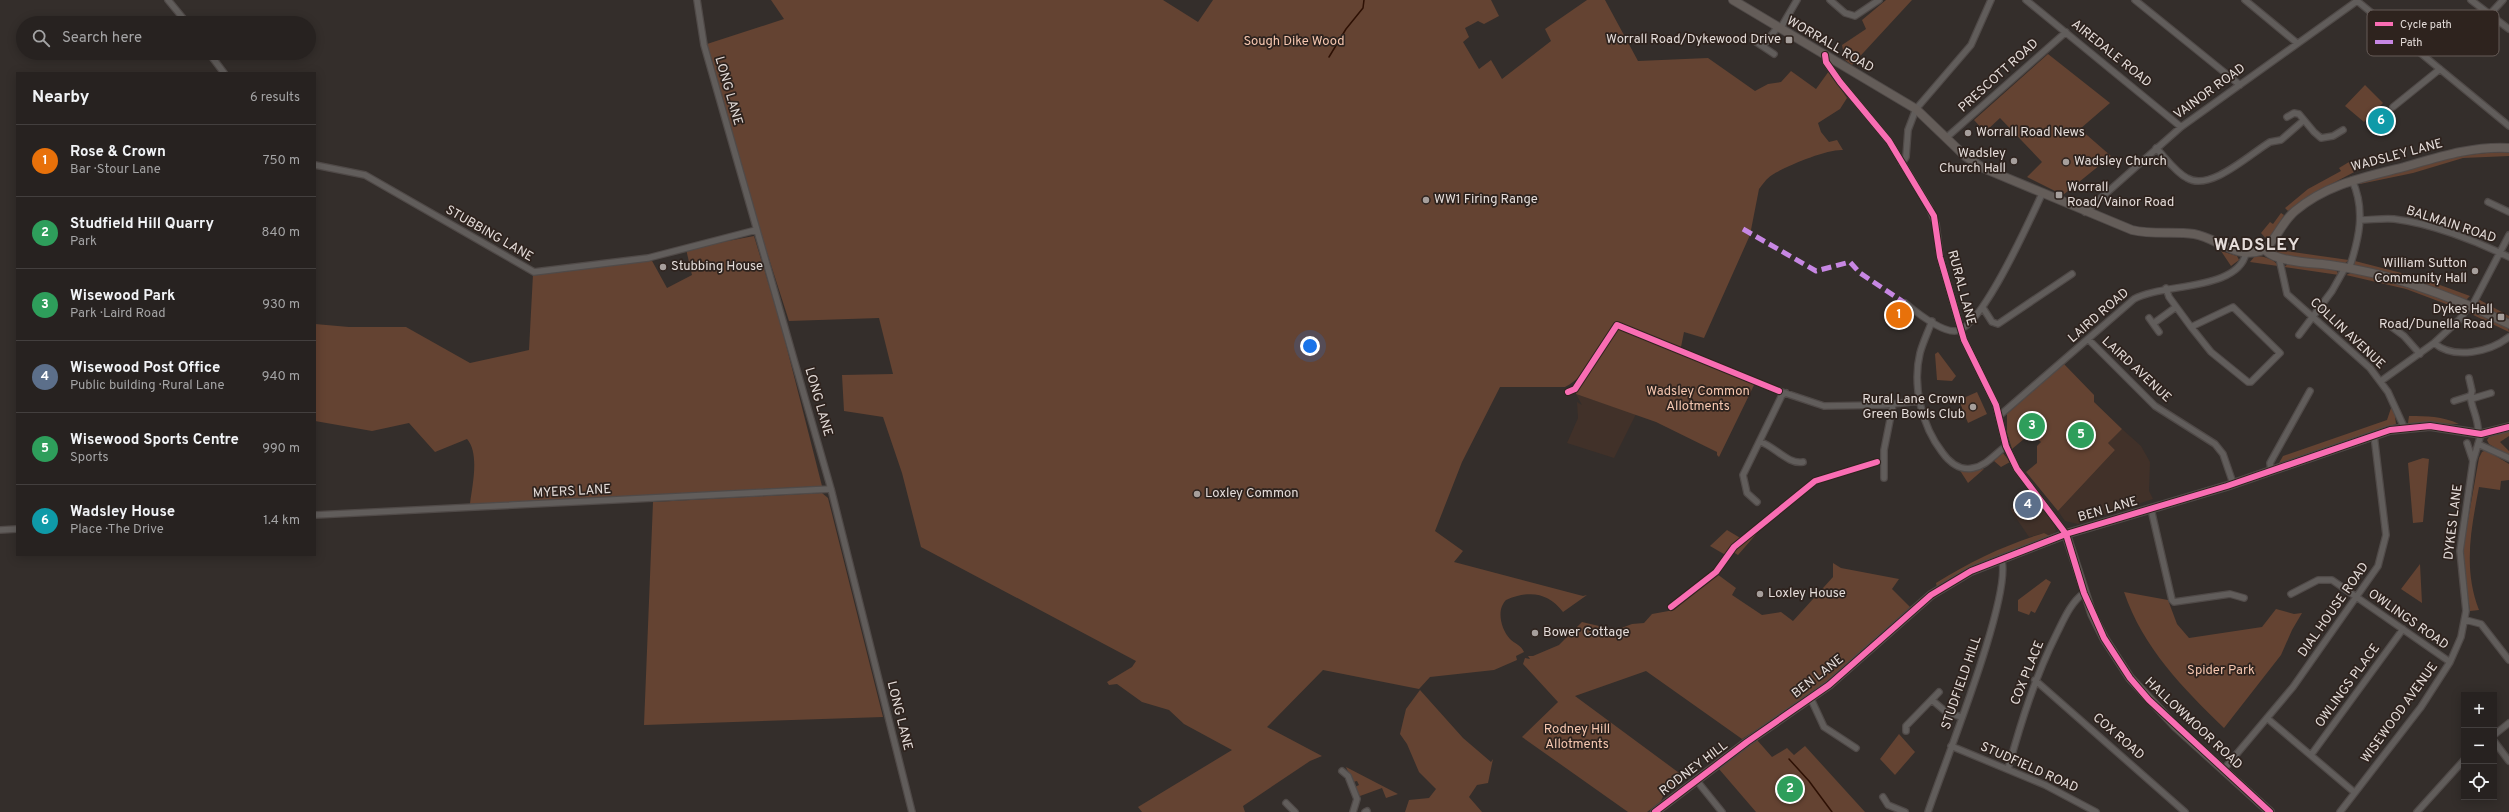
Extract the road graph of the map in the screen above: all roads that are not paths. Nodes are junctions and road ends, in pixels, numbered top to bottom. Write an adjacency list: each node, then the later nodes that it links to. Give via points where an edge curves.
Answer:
1 (168, 0): 17 (street)
2 (697, 0): 50 (street, LONG LANE, via 704,45)
3 (1733, 0): 19 (street, WORRALL ROAD)
4 (1797, 0): 19 (street)
5 (1830, 0): 6 (street, via 1845,13 1855,16)
6 (1878, 0)
7 (1991, 0): 33 (street, via 1971,45)
8 (2026, 0): 21 (street, AIREDALE ROAD)
9 (2135, 0): 31 (street)
10 (2245, 0): 23 (street)
11 (2471, 0): 15 (street)
12 (2503, 0): 16 (street)
13 (2357, 1): 14 (street); 23 (street, VAINOR ROAD)
14 (2368, 10)
15 (2485, 10)
16 (2494, 10)
17 (181, 16)
18 (2499, 21): 20 (street)
19 (1778, 28): 24 (street); 26 (street, WORRALL ROAD)
20 (2509, 29)
21 (2066, 32): 37 (street, AIREDALE ROAD); 39 (street, PRESCOTT ROAD)
22 (1753, 40): 24 (street)
23 (2297, 43): 31 (street, VAINOR ROAD)
24 (1763, 46): 25 (street)
25 (1774, 54)
26 (1825, 55): 33 (street, WORRALL ROAD); 42 (street, RURAL LANE, via 1826,62 1889,141)
27 (2424, 56): 29 (street)
28 (214, 60): 30 (street)
29 (2440, 69): 32 (street); 36 (street)
30 (223, 72)
31 (2240, 85): 37 (street, VAINOR ROAD)
32 (2393, 107)
33 (1916, 109): 39 (street, WORRALL ROAD); 42 (street, via 1908,130 1906,157)
34 (2287, 117): 35 (street, via 2296,112)
35 (2304, 120): 38 (street, via 2321,138 2333,136); 40 (street, via 2281,140 2270,142 2206,182 2185,177)
36 (2509, 126)
37 (2181, 127): 40 (street, VAINOR ROAD)
38 (2343, 130)
39 (1946, 138): 45 (street, WORRALL ROAD, via 1965,156 1983,168)
40 (2156, 148): 47 (street, VAINOR ROAD)
41 (2509, 148): 44 (street, WADSLEY LANE, via 2493,147 2453,153)
42 (1902, 163): 71 (street, RURAL LANE, via 1934,216 1940,257)
43 (316, 165): 50 (street, STUBBING LANE, via 365,175 534,272 648,258)
44 (2352, 180): 49 (street, via 2359,198); 52 (street, WADSLEY LANE, via 2312,199 2295,211)
45 (2042, 194): 47 (street, WORRALL ROAD); 63 (street)
46 (2488, 202): 48 (street)
47 (2085, 212): 53 (street, WORRALL ROAD, via 2132,230 2151,234 2196,234)
48 (2509, 212)
49 (2360, 220): 54 (street, BALMAIN ROAD, via 2393,219 2415,223); 57 (street, via 2358,236)
50 (756, 230): 103 (street, LONG LANE)
51 (2509, 235): 54 (street)
52 (2265, 249): 53 (street); 56 (street, via 2270,256)
53 (2246, 253): 59 (street, LAIRD ROAD, via 2240,265 2217,279 2202,284)
54 (2500, 253): 55 (street, BALMAIN ROAD); 61 (street)
55 (2509, 257)
56 (2279, 258): 57 (street); 65 (street, COLLIN AVENUE, via 2287,294)
57 (2347, 268): 61 (street, via 2397,279); 65 (street)
58 (2072, 274): 63 (street, via 1998,324 1992,322)
59 (2166, 288): 62 (street); 75 (street, LAIRD ROAD, via 2134,299)
60 (1905, 303): 66 (street)
61 (2470, 305): 68 (street); 76 (street, via 2460,319)
62 (2176, 307): 67 (street); 70 (street)
63 (1983, 308): 71 (street, via 1971,324)
64 (2148, 318): 67 (street)
65 (2313, 318): 73 (street); 79 (street, COLLIN AVENUE, via 2363,360)
66 (1932, 321): 71 (street, via 1948,331); 85 (street, via 1920,354)
67 (2154, 323): 72 (street)
68 (2509, 324)
69 (2388, 325): 77 (street, via 2404,336)
70 (2191, 327): 70 (street, via 2233,307 2280,352 2251,382 2248,382 2211,352)
71 (1961, 330): 88 (street, RURAL LANE, via 1966,347 1996,405)
72 (2159, 332)
73 (2299, 335)
74 (2509, 337): 76 (street, via 2493,346 2472,351 2450,351)
75 (2088, 339): 88 (street, LAIRD ROAD); 102 (street, LAIRD AVENUE, via 2155,406 2215,444 2223,454)
76 (2434, 343): 77 (street)
77 (2420, 354): 79 (street)
78 (2468, 378): 84 (street)
79 (2381, 381): 89 (street, COLLIN AVENUE)
80 (1779, 391): 82 (street)
81 (2310, 391): 100 (street, via 2270,463)
82 (1786, 393): 87 (street, via 1824,406); 93 (street, via 1782,395)
83 (2491, 393): 84 (street)
84 (2471, 397): 86 (street); 91 (street, via 2478,417)
85 (1920, 401): 87 (street); 96 (street, via 1922,417 1930,435 1955,466 1968,469 1977,467)
86 (2454, 401)
87 (1893, 405): 101 (street, via 1884,450)
88 (1999, 416): 96 (street, RURAL LANE)
89 (2404, 427): 91 (street, BEN LANE, via 2430,426); 92 (street, BEN LANE)
90 (2509, 427): 91 (street)
91 (2480, 434): 95 (street, DYKES LANE)
92 (2374, 435): 100 (street, BEN LANE); 113 (street, DIAL HOUSE ROAD, via 2385,541 2378,566)
93 (1761, 442): 99 (street, via 1774,448 1791,462); 104 (street, via 1745,470 1743,480 1747,493)
94 (2467, 443): 98 (street, DYKES LANE)
95 (2478, 444): 97 (street); 98 (street, DYKES LANE)
96 (2006, 446): 109 (street, RURAL LANE, via 2017,469)
97 (2509, 458)
98 (2473, 461): 115 (street, DYKES LANE, via 2460,550)
99 (1803, 462)
100 (2271, 471): 102 (street, BEN LANE)
101 (1884, 478)
102 (2233, 483): 105 (street, BEN LANE)
103 (831, 489): 106 (street, MYERS LANE); 143 (street, LONG LANE)
104 (1757, 502)
105 (2151, 509): 109 (street, BEN LANE); 114 (street, via 2174,602 2230,594)
106 (316, 515)
107 (16, 529): 108 (street)
108 (0, 530)
109 (2066, 534): 110 (street, BEN LANE); 111 (street, HALLOWMOOR ROAD)
110 (2001, 558): 121 (street, BEN LANE, via 1959,577 1931,595 1841,676); 123 (street, STUDFIELD HILL, via 2004,569 1995,622)
111 (2084, 593): 119 (street, COX PLACE, via 2075,600 2063,620); 135 (street, HALLOWMOOR ROAD, via 2098,626 2130,678 2176,727)
112 (2291, 594): 113 (street, OWLINGS ROAD, via 2318,580 2327,579)
113 (2357, 597): 116 (street, OWLINGS ROAD); 124 (street, DIAL HOUSE ROAD, via 2294,687)
114 (2244, 598)
115 (2466, 620): 117 (street, via 2481,624); 118 (street, WISEWOOD AVENUE, via 2462,637)
116 (2403, 629): 118 (street, OWLINGS ROAD); 132 (street, OWLINGS PLACE)
117 (2509, 660)
118 (2450, 662): 139 (street, WISEWOOD AVENUE, via 2402,733)
119 (2035, 680): 136 (street, COX PLACE); 150 (street, COX ROAD)
120 (1939, 692): 122 (street)
121 (1811, 699): 128 (street, BEN LANE); 131 (street, via 1824,727)
122 (1932, 700): 123 (street, via 1946,712); 126 (street, via 1906,726)
123 (1961, 717): 130 (street, STUDFIELD HILL)
124 (2268, 719): 132 (street); 135 (street, DIAL HOUSE ROAD)
125 (2509, 723): 127 (street)
126 (1906, 731)
127 (2497, 733)
128 (1747, 742): 138 (street, RODNEY HILL)
129 (2497, 745): 133 (street)
130 (1951, 746): 136 (street, STUDFIELD ROAD); 142 (street, STUDFIELD HILL)
131 (1856, 748)
132 (2311, 755): 139 (street)
133 (2509, 761)
134 (2461, 763): 153 (street)
135 (2224, 768): 151 (street, HALLOWMOOR ROAD)
136 (2008, 769): 149 (street, STUDFIELD ROAD, via 2062,793)
137 (1342, 771): 145 (street, via 1348,776 1357,799)
138 (1697, 781): 146 (street, RODNEY HILL); 147 (street)
139 (2354, 792): 152 (street, WISEWOOD AVENUE)
140 (1883, 797): 148 (street, via 1888,805)
141 (1286, 803): 144 (street)
142 (1930, 811)
143 (912, 812)
144 (1296, 812)
145 (1353, 812)
146 (1655, 812)
147 (1722, 812)
148 (1905, 812)
149 (2096, 812)
150 (2185, 812)
151 (2270, 812)
152 (2340, 812)
153 (2417, 812)

